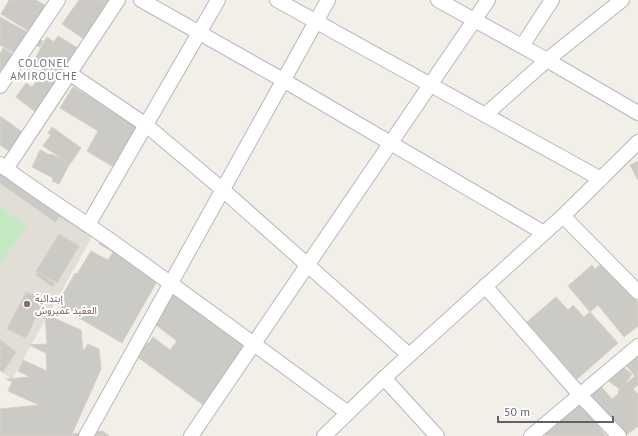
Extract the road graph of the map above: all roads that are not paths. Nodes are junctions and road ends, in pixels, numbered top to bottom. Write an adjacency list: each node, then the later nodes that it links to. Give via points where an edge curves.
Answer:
1 (58, 0): 19 (street)
2 (118, 0): 16 (street)
3 (141, 0): 13 (street)
4 (218, 0): 13 (street)
5 (277, 0): 12 (street)
6 (328, 0): 12 (street)
7 (438, 0): 11 (street)
8 (488, 0): 11 (street)
9 (552, 0): 14 (street)
10 (622, 0): 15 (street)
11 (475, 20): 14 (street); 18 (street)
12 (316, 22): 17 (street); 18 (street)
13 (199, 33): 17 (street); 22 (street)
14 (522, 46): 15 (street)
15 (547, 60): 20 (street); 21 (street)
16 (69, 74): 22 (street); 25 (street)
17 (284, 80): 24 (street); 27 (street)
18 (431, 85): 21 (street); 24 (street)
19 (0, 86)
20 (638, 114)
21 (485, 115): 26 (street)
22 (146, 125): 27 (street); 29 (street)
23 (638, 142): 26 (street)
24 (391, 143): 30 (street); 31 (street)
25 (3, 166): 29 (street)
26 (601, 179): 28 (street)
27 (223, 190): 31 (street); 32 (street)
28 (563, 216): 30 (street); 34 (street)
29 (88, 225): 32 (street)
30 (544, 233): 33 (street)
31 (308, 265): 35 (street); 37 (street)
32 (171, 284): 35 (street); 41 (street)
33 (485, 286): 37 (street); 39 (street)
34 (638, 292)
35 (254, 344): 40 (street); 42 (street)
36 (638, 346): 39 (street)
37 (409, 355): 38 (street)
38 (384, 378): 40 (street); 44 (street)
39 (580, 395): 45 (street); 46 (street)
40 (348, 413): 43 (street)
41 (86, 436)
42 (191, 436)
43 (324, 436)
44 (437, 436)
45 (531, 436)
46 (619, 436)

